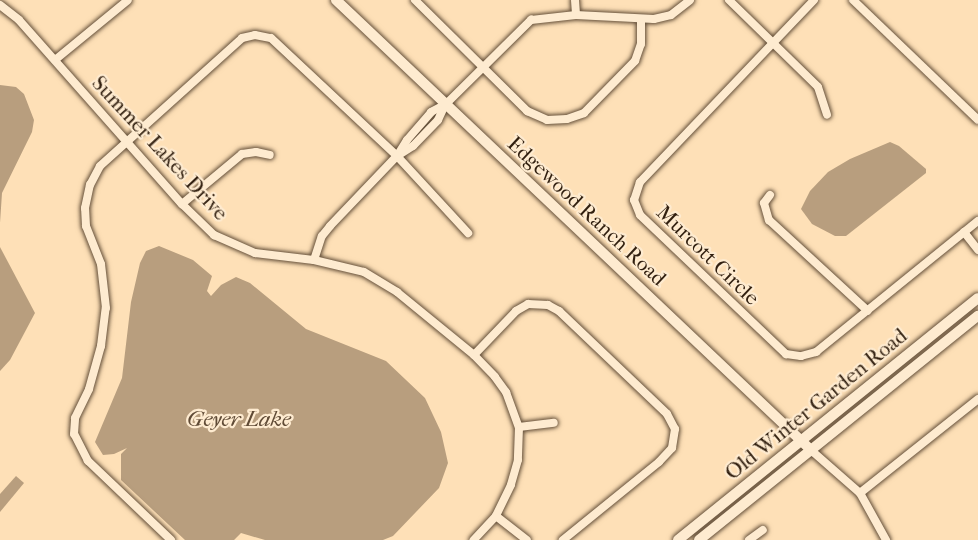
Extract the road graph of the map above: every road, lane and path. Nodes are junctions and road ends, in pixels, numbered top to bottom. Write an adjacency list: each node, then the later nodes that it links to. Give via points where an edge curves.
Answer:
1 (128, 0): 13 (street)
2 (336, 0): 15 (main road, Edgewood Ranch Road)
3 (415, 0): 14 (street)
4 (575, 0): 10 (street)
5 (690, 0): 11 (street, via 671,15)
6 (729, 0): 12 (street)
7 (814, 0): 12 (street, Murcott Circle)
8 (853, 0): 17 (street)
9 (0, 5): 13 (street, Summer Lakes Drive)
10 (576, 15): 11 (street); 14 (street, via 531,20)
11 (641, 20): 14 (street, via 641,44 635,61 584,113 567,119 547,120 527,111)
12 (773, 42): 16 (street, via 819,87); 29 (street, Murcott Circle, via 640,182 634,200 640,216 786,354 816,352)
13 (55, 60): 18 (street, Summer Lakes Drive)
14 (482, 68): 15 (street)
15 (446, 104): 20 (street, via 431,112); 35 (main road, Edgewood Ranch Road)
16 (827, 115)
17 (978, 118)
18 (125, 141): 20 (street, via 242,38 255,35 271,38); 22 (street, Summer Lakes Drive); 41 (street, via 100,165 85,208 86,226 101,264 106,308 101,346 89,389 75,418 74,434 88,461)
19 (270, 155): 22 (street, via 242,154)
20 (397, 156): 25 (street); 27 (street, via 322,236)
21 (770, 195): 29 (street, via 764,203 769,220)
22 (182, 204): 27 (street, Summer Lakes Drive, via 206,228 231,244 255,253)
23 (978, 220): 24 (street, Murcott Circle)
24 (964, 231): 26 (street); 29 (street, Murcott Circle)
25 (468, 233)
26 (978, 250)
27 (314, 260): 31 (street, Summer Lakes Drive, via 364,272 398,292)
28 (978, 298): 35 (main road, Old Winter Garden Road)
29 (868, 311)
30 (978, 316): 36 (main road, Old Winter Garden Road)
31 (474, 356): 34 (street, Summer Lakes Drive, via 506,392); 44 (street, via 516,311 528,304 548,304 667,414 675,429 672,448 659,462)
32 (978, 399): 37 (street)
33 (554, 423): 34 (street)
34 (519, 426): 38 (street, Summer Lakes Drive, via 518,460 512,485)
35 (801, 441): 36 (main road, Edgewood Ranch Road); 45 (main road, Old Winter Garden Road)
36 (812, 451): 37 (street); 46 (main road, Old Winter Garden Road)
37 (860, 493): 40 (street, via 873,512)
38 (496, 516): 42 (street, Summer Lakes Drive); 43 (street)
39 (763, 530): 47 (street)
40 (882, 539)
41 (171, 540)
42 (474, 540)
43 (527, 540)
44 (562, 540)
45 (678, 540)
46 (699, 540)
47 (749, 540)

